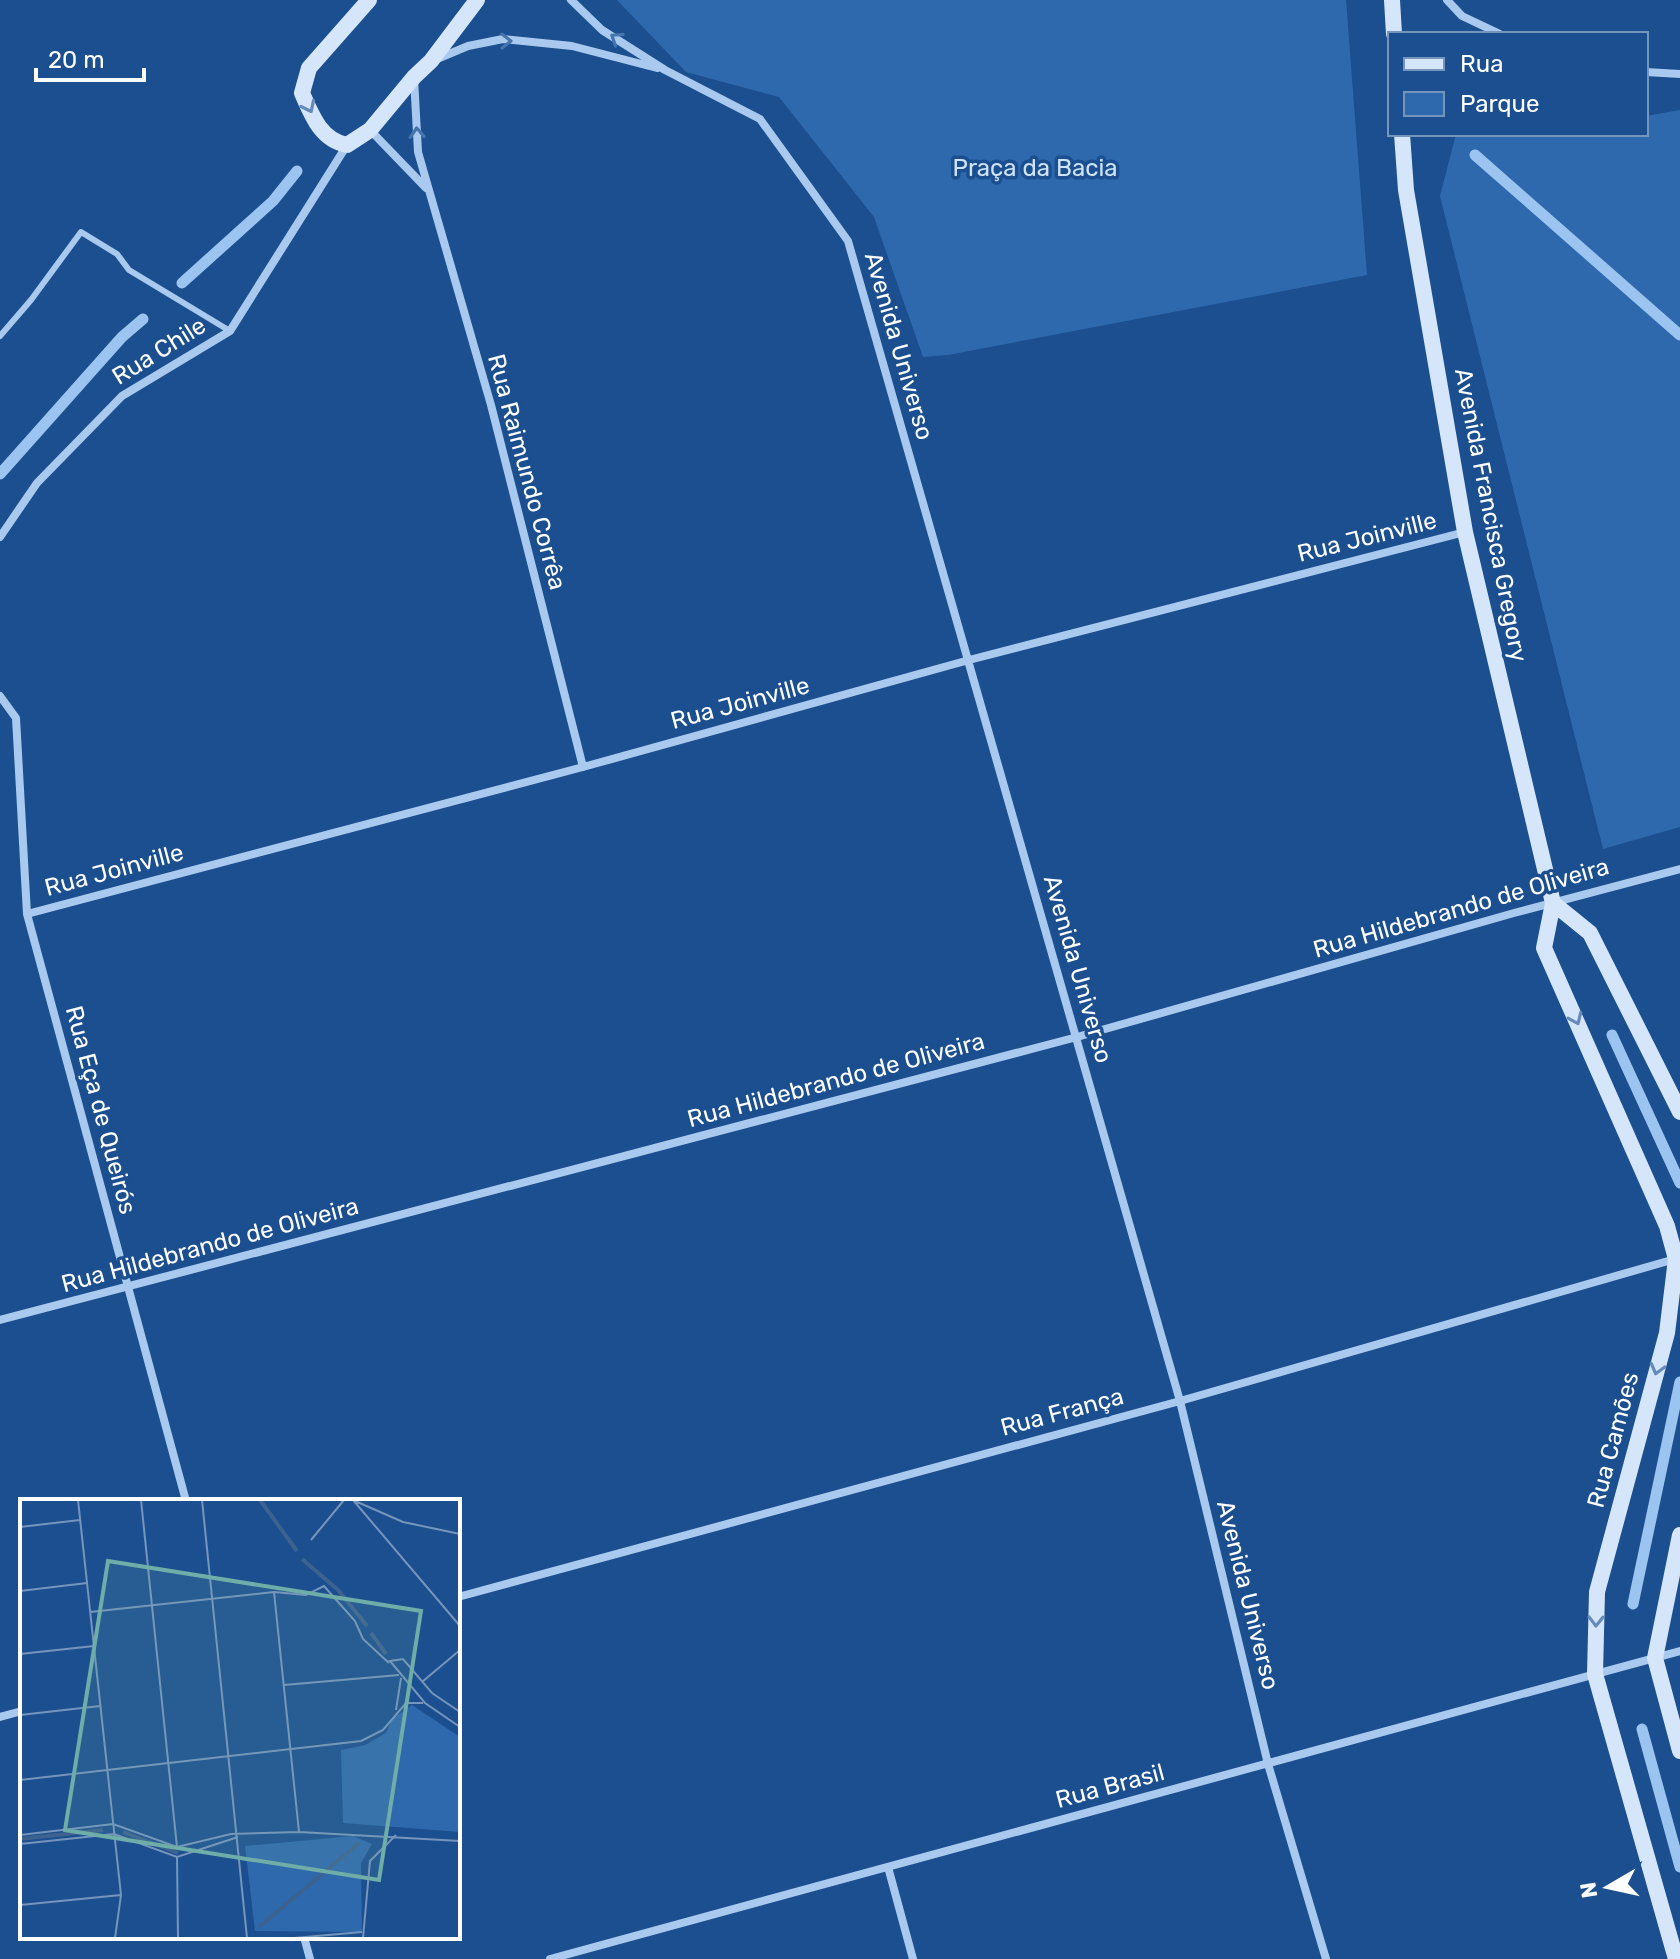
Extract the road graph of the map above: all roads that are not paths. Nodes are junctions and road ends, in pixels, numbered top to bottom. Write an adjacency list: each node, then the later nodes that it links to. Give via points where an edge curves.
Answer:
1 (369, 0): 15 (street, one-way to 15, via 309,68 302,93 321,128 334,142)
2 (477, 0): 8 (street)
3 (571, 0): 9 (street, one-way to 3, via 602,30)
4 (1392, 0): 6 (street)
5 (1447, 0): 7 (street, via 1462,16)
6 (1394, 32)
7 (1496, 32)
8 (431, 61): 9 (street, one-way to 9, via 503,39 572,46); 12 (street)
9 (665, 70): 21 (street, Avenida Universo, via 760,119 848,241)
10 (1648, 72): 11 (street)
11 (1680, 74)
12 (414, 77): 13 (street); 16 (street, Rua Raimundo Corrêa, one-way to 12, via 418,152)
13 (370, 130): 15 (street); 16 (street, Rua Raimundo Corrêa)
14 (1402, 136): 19 (street, Avenida Francisca Gregory, via 1406,190)
15 (347, 145): 17 (street, Rua Chile)
16 (427, 189): 23 (street, Rua Raimundo Corrêa, via 491,405)
17 (230, 331): 18 (lane, via 129,270 117,254 81,232); 20 (street, Rua Chile, via 122,396 37,483)
18 (0, 336)
19 (1465, 532): 21 (street, Rua Joinville); 25 (street, Avenida Francisca Gregory)
20 (0, 537)
21 (969, 660): 23 (street, Rua Joinville); 28 (street, Avenida Universo)
22 (0, 696): 26 (street, via 16,718)
23 (583, 767): 26 (street, Rua Joinville)
24 (1680, 869): 25 (street, Rua Hildebrando de Oliveira)
25 (1553, 903): 27 (street, Avenida Francisca Gregory); 28 (street, Rua Hildebrando de Oliveira); 29 (street, via 1590,933)
26 (27, 914): 31 (street, Rua Eça de Queirós)
27 (1544, 948): 30 (street, Rua Camões, one-way to 30, via 1667,1226)
28 (1077, 1037): 31 (street, Rua Hildebrando de Oliveira); 33 (street, Avenida Universo)
29 (1680, 1112)
30 (1676, 1259): 33 (street, Rua França); 39 (street, Rua Camões, one-way to 39, via 1667,1333 1597,1592)
31 (128, 1287): 32 (street, Rua Hildebrando de Oliveira); 34 (street, Rua Eça de Queirós)
32 (0, 1320)
33 (1180, 1401): 36 (street, Rua França); 43 (street, Avenida Universo)
34 (185, 1499)
35 (1680, 1535): 38 (street)
36 (460, 1596)
37 (1680, 1651): 38 (street, Rua Brasil)
38 (1655, 1658): 39 (street, Rua Brasil); 42 (street)
39 (1595, 1674): 43 (street, Rua Brasil); 50 (street, Rua Camões)
40 (20, 1712): 41 (street)
41 (0, 1717)
42 (1680, 1751)
43 (1268, 1764): 44 (street, Rua Brasil); 49 (street, Avenida Universo)
44 (888, 1867): 47 (street, Rua Brasil); 48 (street)
45 (305, 1939): 46 (street)
46 (310, 1959)
47 (550, 1959)
48 (913, 1959)
49 (1326, 1959)
50 (1676, 1959)

